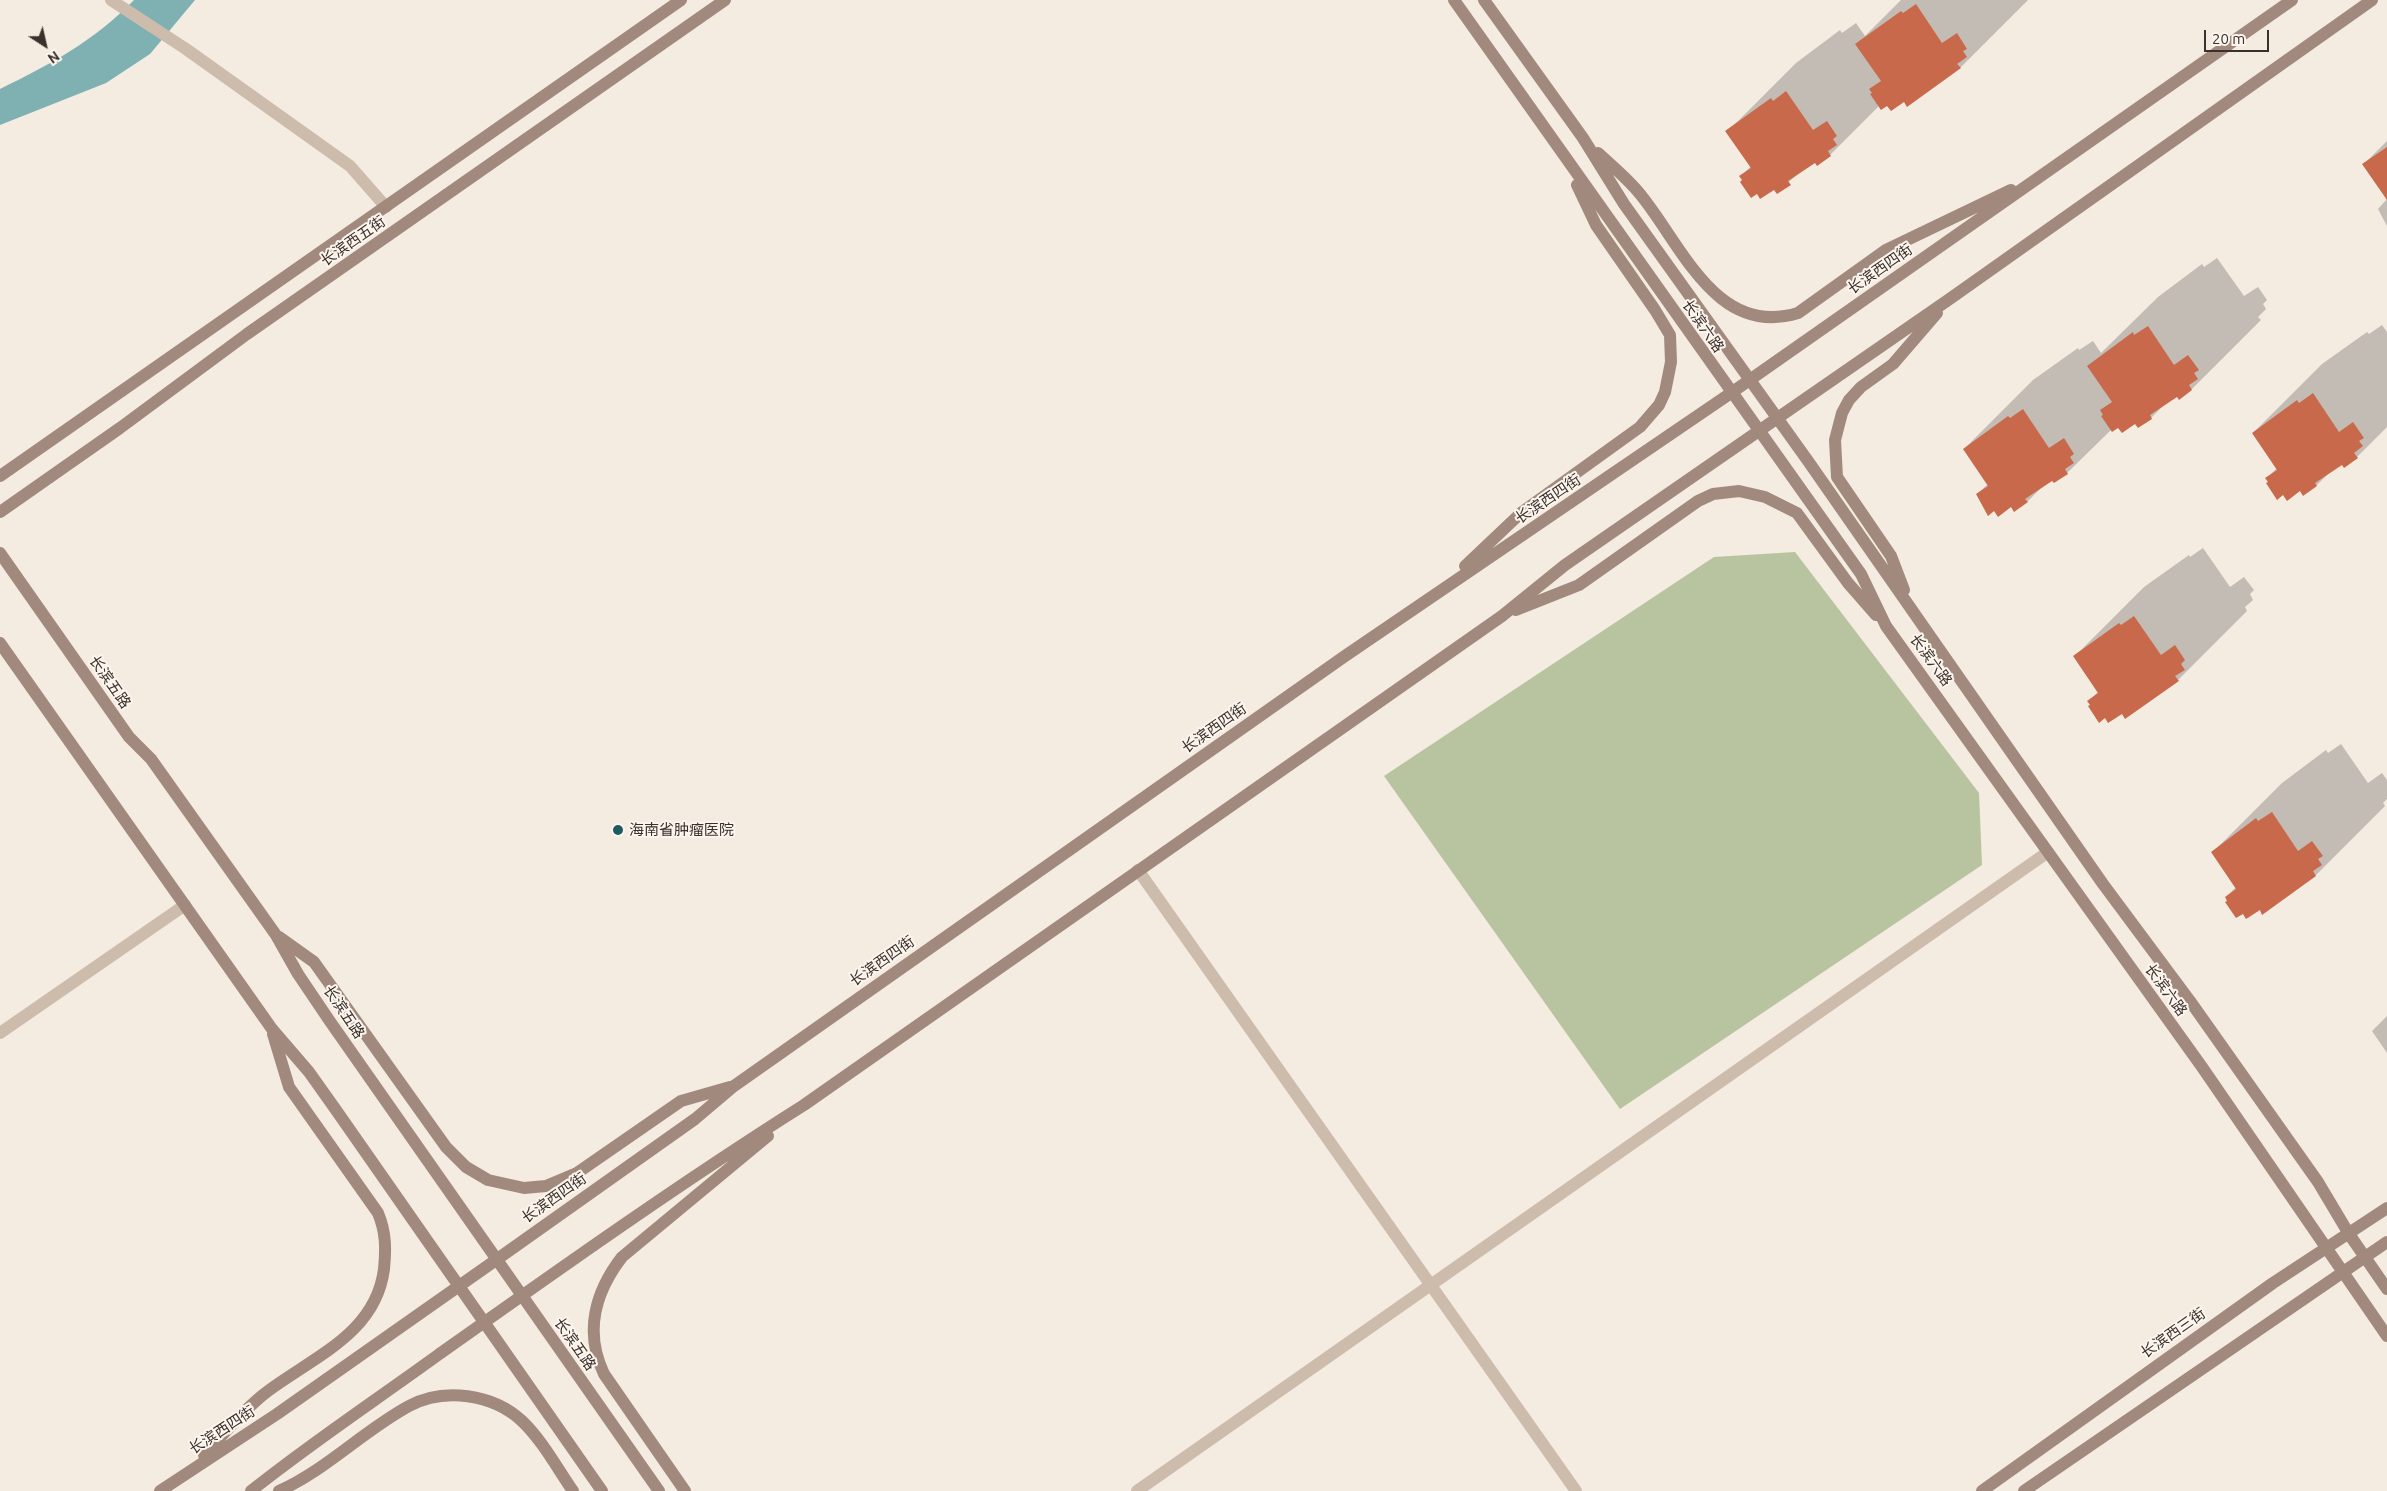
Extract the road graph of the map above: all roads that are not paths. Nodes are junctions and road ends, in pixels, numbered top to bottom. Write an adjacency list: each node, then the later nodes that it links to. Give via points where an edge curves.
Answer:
1 (680, 0): 11 (main road, 长滨西五街)
2 (726, 0): 18 (main road, 长滨西五街, via 247,334)
3 (1454, 0): 9 (main road, 长滨六路)
4 (1484, 0): 8 (main road, 长滨六路)
5 (2292, 0): 10 (main road, 长滨西四街)
6 (2372, 0): 12 (main road)
7 (112, 1): 11 (street, via 350,166)
8 (1583, 138): 10 (main road, via 1639,193 1715,294 1732,306 1765,317 1782,318 1798,313 1886,250); 13 (main road, 长滨六路, via 1624,204)
9 (1562, 153): 14 (main road, 长滨六路); 20 (main road, via 1596,225 1670,336 1669,377 1659,405 1646,422 1522,512)
10 (2045, 174): 13 (main road, 长滨西四街)
11 (386, 207): 17 (main road, 长滨西五街)
12 (1951, 298): 15 (main road); 21 (main road, via 1893,364 1849,400 1835,440 1836,477 1891,556)
13 (1750, 380): 14 (main road, 长滨西四街); 15 (main road, 长滨六路)
14 (1731, 393): 16 (main road, 长滨六路); 20 (main road, 长滨西四街)
15 (1777, 418): 16 (main road); 21 (main road, 长滨六路)
16 (1759, 431): 22 (main road, via 1566,565); 23 (main road, 长滨六路, via 1861,574)
17 (0, 476)
18 (0, 512)
19 (0, 553): 28 (main road, 长滨五路)
20 (1444, 587): 31 (main road, 长滨西四街)
21 (1911, 609): 34 (main road, 长滨六路, via 2103,884 2190,1000 2318,1182)
22 (1502, 616): 23 (main road, via 1579,585 1698,501 1713,494 1739,492 1765,497 1797,514 1848,583); 26 (main road)
23 (1886, 626): 25 (main road, 长滨六路)
24 (0, 643): 27 (main road)
25 (2048, 852): 36 (main road, 长滨六路); 40 (street)
26 (1138, 870): 32 (main road); 40 (street)
27 (184, 905): 29 (main road); 30 (street)
28 (276, 936): 31 (main road, via 314,962 446,1147 466,1167 488,1180 524,1188 556,1184 592,1163 681,1100); 38 (main road, 长滨五路, via 298,974)
29 (272, 1029): 41 (main road, via 309,1072); 46 (main road, via 289,1087 380,1219 386,1244 382,1285 361,1324 266,1392)
30 (0, 1033)
31 (734, 1086): 38 (main road, 长滨西四街, via 695,1119)
32 (804, 1105): 43 (main road, via 723,1156); 53 (main road, via 622,1257 610,1273 596,1307 593,1336 604,1374)
33 (2387, 1208): 34 (main road, 长滨西三街)
34 (2349, 1234): 36 (main road, 长滨西三街); 37 (main road, 长滨六路)
35 (2387, 1242): 37 (main road)
36 (2327, 1249): 39 (main road, 长滨六路); 56 (main road, 长滨西三街, via 2265,1288)
37 (2365, 1257): 39 (main road); 42 (main road, 长滨六路)
38 (496, 1260): 41 (main road, 长滨西四街); 43 (main road, 长滨五路)
39 (2343, 1273): 45 (main road, 长滨六路); 57 (main road)
40 (1432, 1285): 54 (street); 55 (street)
41 (458, 1286): 44 (main road); 46 (main road, 长滨西四街, via 277,1414)
42 (2387, 1289)
43 (521, 1297): 44 (main road); 52 (main road, 长滨五路)
44 (483, 1322): 48 (main road, via 289,1460); 51 (main road)
45 (2387, 1336)
46 (186, 1472): 47 (main road, 长滨西四街)
47 (160, 1491)
48 (252, 1491)
49 (279, 1491): 50 (main road, via 301,1481 409,1406 443,1396 462,1396 490,1402 515,1414 533,1433)
50 (573, 1491)
51 (602, 1491)
52 (659, 1491)
53 (685, 1491)
54 (1137, 1491)
55 (1576, 1491)
56 (1982, 1491)
57 (2024, 1491)

